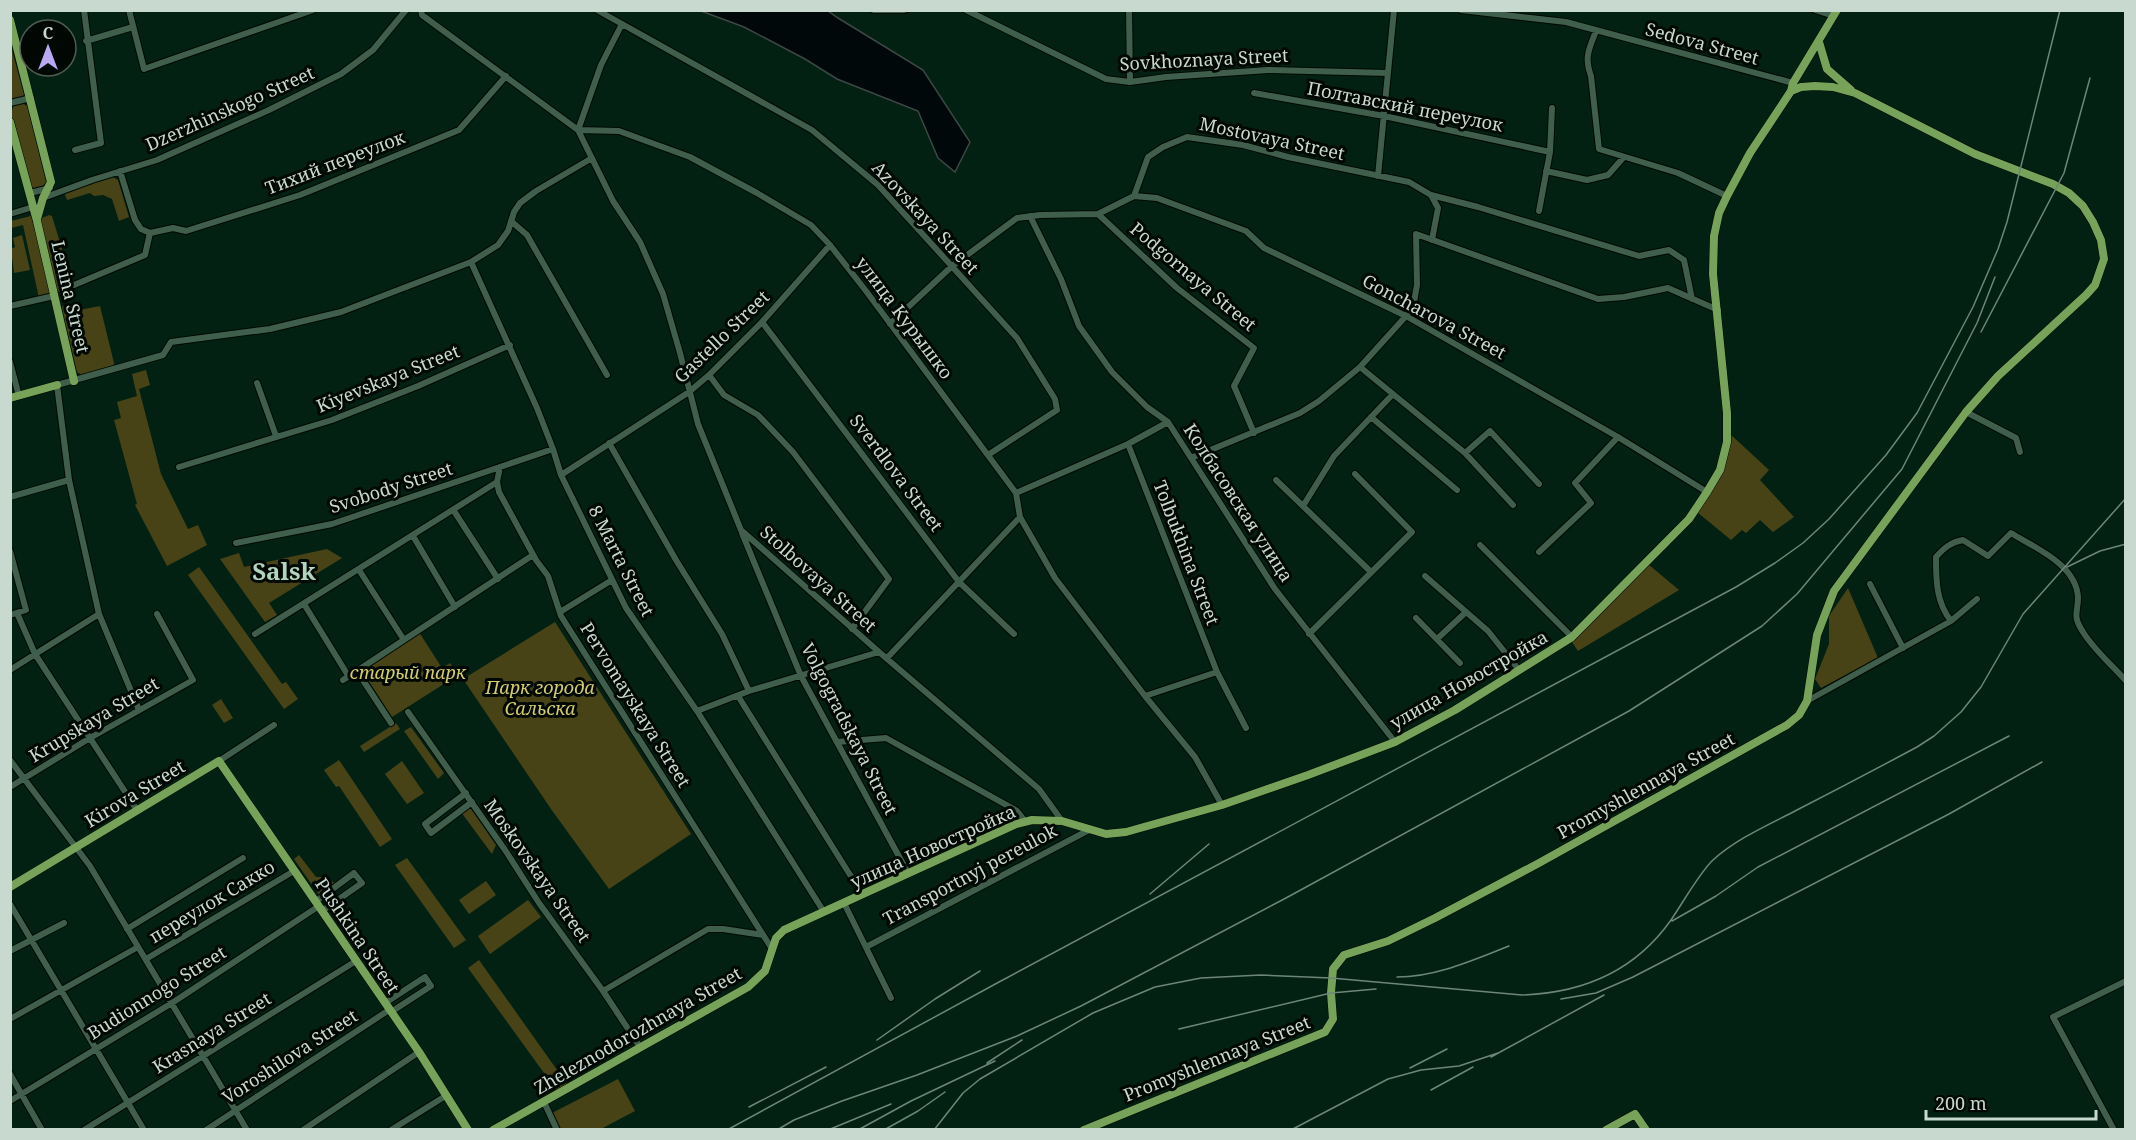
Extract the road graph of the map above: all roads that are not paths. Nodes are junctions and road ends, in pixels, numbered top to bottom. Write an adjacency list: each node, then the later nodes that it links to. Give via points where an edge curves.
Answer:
1 (84, 10): 19 (street)
2 (129, 10): 17 (street)
3 (313, 10): 17 (street, via 144,69)
4 (406, 10): 37 (street, Dzerzhinskogo Street, via 373,50 341,74 157,160)
5 (422, 10): 22 (street, via 422,15)
6 (597, 10): 16 (street, Azovskaya Street)
7 (874, 10): 8 (street)
8 (904, 10)
9 (966, 10): 23 (street, Sovkhoznaya Street, via 1106,79)
10 (1129, 10): 23 (street)
11 (1394, 10): 21 (street)
12 (1461, 10): 18 (street, Sedova Street, via 1566,22)
13 (1815, 10): 14 (street)
14 (1835, 13): 20 (main road, улица Новостройка)
15 (10, 20): 27 (main road)
16 (622, 24): 32 (street, via 601,65); 57 (street, Azovskaya Street, via 812,130 878,185)
17 (133, 27): 19 (street)
18 (1596, 31): 24 (street, Sedova Street); 35 (street, via 1587,65 1599,149)
19 (86, 41): 33 (street, via 101,143)
20 (1819, 42): 24 (main road, улица Новостройка); 26 (main road, via 1827,69)
21 (1388, 73): 23 (street, Sovkhoznaya Street, via 1268,70); 30 (street)
22 (506, 76): 32 (street); 53 (street, Тихий переулок, via 459,130 300,195 186,231 173,228)
23 (1130, 82)
24 (1792, 87): 26 (main road, via 1833,87); 44 (main road, улица Новостройка)
25 (1254, 93): 30 (street, Полтавский переулок)
26 (1855, 93): 77 (main road, via 1975,154 2069,193 2083,207 2101,240 2104,258 2095,285 1998,376)
27 (31, 98): 28 (street); 40 (main road)
28 (10, 103)
29 (1552, 108): 34 (street)
30 (1384, 116): 34 (street, Полтавский переулок); 39 (street)
31 (10, 122): 41 (main road, Lenina Street)
32 (578, 130): 36 (street, Stolbovaya Street); 55 (street, улица Курышко, via 619,131 690,157 811,225)
33 (75, 150)
34 (1550, 152): 38 (street)
35 (1623, 158): 38 (street, via 1608,175 1587,180); 44 (street, via 1678,173)
36 (592, 159): 52 (street, via 520,203); 74 (street, Stolbovaya Street, via 640,242 663,294)
37 (120, 171): 45 (street, Dzerzhinskogo Street); 53 (street, via 135,220 141,229)
38 (1546, 171): 47 (street)
39 (1378, 176): 42 (street, Mostovaya Street, via 1409,182); 43 (street, Mostovaya Street, via 1243,145 1188,137 1148,157)
40 (50, 188): 41 (street); 45 (main road, Lenina Street)
41 (30, 193): 46 (main road, Lenina Street)
42 (1431, 195): 54 (street, via 1438,208); 60 (street, Mostovaya Street, via 1639,256 1669,250 1684,261)
43 (1134, 196): 49 (street); 63 (street, Goncharova Street, via 1157,198 1246,231 1264,248)
44 (1727, 196): 62 (main road, улица Новостройка, via 1714,236 1713,274)
45 (43, 198): 51 (main road, Lenina Street)
46 (33, 207): 48 (street); 51 (main road, Lenina Street)
47 (1539, 211)
48 (10, 214)
49 (1098, 214): 50 (street); 80 (street, Podgornaya Street, via 1177,288 1254,348 1234,386)
50 (1030, 216): 57 (street, via 1017,218); 79 (street, Колбасовская улица, via 1079,326 1112,372)
51 (37, 220): 59 (main road, Lenina Street)
52 (511, 221): 56 (street, via 498,245); 69 (street, via 527,235)
53 (150, 232): 58 (street, via 145,255)
54 (1432, 240): 60 (street, via 1598,299 1668,288); 63 (street, via 1416,234 1417,285)
55 (830, 245): 64 (street, Gastello Street); 65 (street, улица Курышко)
56 (471, 262): 66 (street, 8 Marta Street); 71 (street, via 341,312 270,329 171,342 162,355)
57 (951, 267): 65 (street); 88 (street, Azovskaya Street, via 1017,338 1055,399 1057,410)
58 (74, 285)
59 (54, 296): 61 (street); 71 (main road, Lenina Street)
60 (1692, 299): 62 (street)
61 (10, 306)
62 (1718, 310): 99 (main road, улица Новостройка, via 1726,442 1720,470)
63 (1406, 316): 68 (street); 82 (street, Goncharova Street)
64 (762, 322): 70 (street, Gastello Street); 118 (street, Sverdlova Street)
65 (890, 324): 88 (street, улица Курышко)
66 (510, 345): 81 (street, Kiyevskaya Street, via 332,420); 85 (street, 8 Marta Street)
67 (10, 363): 76 (street)
68 (1360, 367): 75 (street); 80 (street, via 1300,413)
69 (607, 375)
70 (709, 375): 74 (street, Gastello Street); 130 (street, via 724,395 758,415 793,452 889,579)
71 (74, 381): 73 (street)
72 (257, 383): 81 (street)
73 (57, 385): 76 (main road); 94 (street)
74 (689, 392): 83 (street, Gastello Street); 106 (street, Stolbovaya Street)
75 (1393, 394): 78 (street); 87 (street)
76 (15, 397)
77 (1966, 412): 86 (street, via 2016,438); 151 (main road, via 1834,591 1817,634)
78 (1371, 417): 98 (street); 103 (street, via 1335,456)
79 (1168, 422): 84 (street); 89 (street, Колбасовская улица)
80 (1254, 433): 89 (street)
81 (276, 436): 90 (street, Kiyevskaya Street)
82 (1618, 437): 99 (street, Goncharova Street); 111 (street, via 1575,483 1591,503)
83 (609, 443): 93 (street, Gastello Street); 148 (street, via 722,634)
84 (1128, 444): 100 (street); 145 (street, Tolbukhina Street)
85 (553, 449): 91 (street, Svobody Street); 93 (street, 8 Marta Street)
86 (2020, 452)
87 (1465, 453): 97 (street, via 1490,430); 102 (street)
88 (988, 455): 100 (street, улица Курышко)
89 (1191, 458): 131 (street, Колбасовская улица, via 1275,588)
90 (179, 467)
91 (500, 467): 96 (street); 108 (street, Svobody Street, via 332,524)
92 (1355, 474): 114 (street, via 1413,532)
93 (561, 475): 117 (street, 8 Marta Street)
94 (69, 480): 101 (street); 126 (street)
95 (1276, 480): 103 (street)
96 (497, 482): 104 (street); 112 (street, Pervomayskaya Street)
97 (1539, 484)
98 (1456, 490)
99 (1707, 492): 134 (main road, улица Новостройка, via 1689,519)
100 (1016, 493): 105 (street, улица Курышко)
101 (10, 497)
102 (1513, 505)
103 (1303, 506): 114 (street)
104 (454, 511): 107 (street); 116 (street)
105 (1020, 517): 118 (street); 150 (street, улица Курышко, via 1055,578)
106 (741, 530): 130 (street, Stolbovaya Street); 146 (street, Volgogradskaya Street)
107 (413, 536): 113 (street); 122 (street)
108 (236, 543)
109 (1480, 545): 134 (street)
110 (10, 551): 125 (street, via 26,610)
111 (1539, 552)
112 (533, 555): 116 (street); 123 (street, Pervomayskaya Street, via 548,576)
113 (359, 570): 121 (street); 136 (street)
114 (1371, 572): 131 (street)
115 (1425, 576): 124 (street)
116 (498, 579): 122 (street)
117 (612, 580): 123 (street); 153 (street, 8 Marta Street, via 626,608)
118 (959, 582): 133 (street, Sverdlova Street); 140 (street)
119 (1870, 584): 137 (street)
120 (1977, 599): 129 (street)
121 (304, 604): 132 (street); 144 (street, via 346,678)
122 (455, 607): 136 (street)
123 (560, 612): 184 (street, Pervomayskaya Street)
124 (1466, 612): 135 (street); 143 (street)
125 (14, 614): 139 (street)
126 (99, 614): 139 (street); 152 (street)
127 (157, 614): 152 (street, Krupskaya Street, via 193,680)
128 (1416, 618): 135 (street)
129 (1951, 621): 137 (street); 147 (street, via 1936,584 1936,557 1944,548 1964,540 1988,556 2011,533 2053,559 2073,578 2078,597 2075,614 2084,632)
130 (852, 629): 138 (street, Stolbovaya Street)
131 (1309, 633): 160 (street, Колбасовская улица)
132 (255, 634)
133 (1014, 634)
134 (1572, 637): 143 (main road, улица Новостройка)
135 (1437, 639): 141 (street)
136 (404, 640): 144 (street)
137 (1903, 648): 151 (street)
138 (879, 652): 140 (street, Stolbovaya Street); 146 (street)
139 (35, 654): 142 (street); 158 (street)
140 (887, 658): 170 (street, Stolbovaya Street, via 1040,789)
141 (1460, 663)
142 (10, 668)
143 (1519, 670): 160 (main road, улица Новостройка)
144 (357, 671): 155 (street)
145 (1216, 672): 150 (street); 157 (street, Tolbukhina Street)
146 (801, 676): 148 (street); 159 (street, Volgogradskaya Street)
147 (2126, 681)
148 (749, 692): 149 (street)
149 (738, 696): 153 (street); 177 (street)
150 (1145, 696): 167 (street, улица Курышко, via 1195,757)
151 (1807, 701): 221 (main road, Promyshlennaya Street, via 1787,725 1539,863 1388,941 1344,955 1334,969 1333,1019 1325,1032)
152 (139, 710): 158 (street, Krupskaya Street)
153 (697, 711): 181 (street, 8 Marta Street)
154 (408, 712): 165 (street, Moskovskaya Street)
155 (391, 723)
156 (274, 725): 162 (street, Kirova Street)
157 (1246, 728)
158 (90, 738): 163 (street, Krupskaya Street); 168 (street)
159 (837, 742): 169 (street, via 886,738 1017,810); 175 (street, Volgogradskaya Street)
160 (1395, 742): 167 (main road, улица Новостройка)
161 (10, 760): 163 (street)
162 (219, 762): 168 (main road, Kirova Street); 174 (main road, Pushkina Street)
163 (24, 779): 164 (street, Krupskaya Street); 172 (street)
164 (10, 787)
165 (466, 793): 166 (street, Moskovskaya Street); 166 (street, via 425,824 431,833)
166 (472, 802): 195 (street, Moskovskaya Street)
167 (1222, 805): 171 (main road, улица Новостройка, via 1126,832 1106,834)
168 (137, 810): 172 (main road, Kirova Street)
169 (1025, 821): 170 (main road, улица Новостройка); 175 (main road, улица Новостройка)
170 (1062, 821): 171 (main road, улица Новостройка)
171 (1089, 830): 188 (street, Transportnyj pereulok)
172 (75, 849): 176 (main road, Kirova Street); 183 (street, via 90,866)
173 (243, 858): 183 (street)
174 (294, 871): 180 (main road, Pushkina Street); 191 (street, переулок Сакко)
175 (908, 873): 177 (main road, улица Новостройка)
176 (10, 887)
177 (862, 894): 178 (main road, улица Новостройка)
178 (844, 903): 181 (main road, улица Новостройка); 188 (street)
179 (10, 904): 186 (street)
180 (319, 906): 180 (street, Budionnogo Street, via 362,883 354,873); 192 (main road, Pushkina Street); 197 (street, Budionnogo Street)
181 (824, 912): 185 (main road, улица Новостройка, via 784,930)
182 (64, 923): 186 (street)
183 (127, 929): 187 (street)
184 (763, 935): 189 (street, Pervomayskaya Street); 195 (street, via 708,929)
185 (776, 938): 189 (main road, Zheleznodorozhnaya Street)
186 (32, 939): 190 (street); 194 (street)
187 (138, 947): 191 (street); 194 (street)
188 (866, 947): 196 (street)
189 (772, 950): 200 (main road, Zheleznodorozhnaya Street, via 765,971 748,987)
190 (10, 951)
191 (146, 959): 197 (street)
192 (356, 962): 198 (main road, Pushkina Street); 203 (street, Krasnaya Street)
193 (2126, 981): 224 (street, via 2053,1017)
194 (62, 990): 199 (street); 201 (street)
195 (603, 991): 200 (street, Moskovskaya Street)
196 (891, 998)
197 (172, 1003): 201 (street, Budionnogo Street); 203 (street)
198 (389, 1008): 198 (street, Voroshilova Street, via 425,977 431,986); 202 (main road, Pushkina Street); 210 (street, Voroshilova Street)
199 (10, 1019)
200 (640, 1047): 209 (main road, Zheleznodorozhnaya Street)
201 (97, 1049): 205 (street, Budionnogo Street); 208 (street)
202 (419, 1052): 206 (main road, Pushkina Street); 216 (street)
203 (203, 1056): 208 (street, Krasnaya Street); 210 (street)
204 (10, 1074): 205 (street)
205 (22, 1094): 207 (street, Budionnogo Street); 211 (street)
206 (447, 1095): 217 (street); 218 (main road, Pushkina Street)
207 (10, 1101)
208 (128, 1102): 212 (street, Krasnaya Street); 213 (street)
209 (544, 1102): 219 (main road, Zheleznodorozhnaya Street); 220 (street)
210 (235, 1110): 214 (street, Voroshilova Street); 215 (street)
211 (42, 1130)
212 (84, 1130)
213 (144, 1130)
214 (206, 1130)
215 (246, 1130)
216 (303, 1130)
217 (391, 1130)
218 (468, 1130)
219 (493, 1130)
220 (557, 1130)
221 (1084, 1130)
222 (1606, 1130): 223 (main road, via 1635,1114)
223 (1646, 1130)
224 (2114, 1130)

